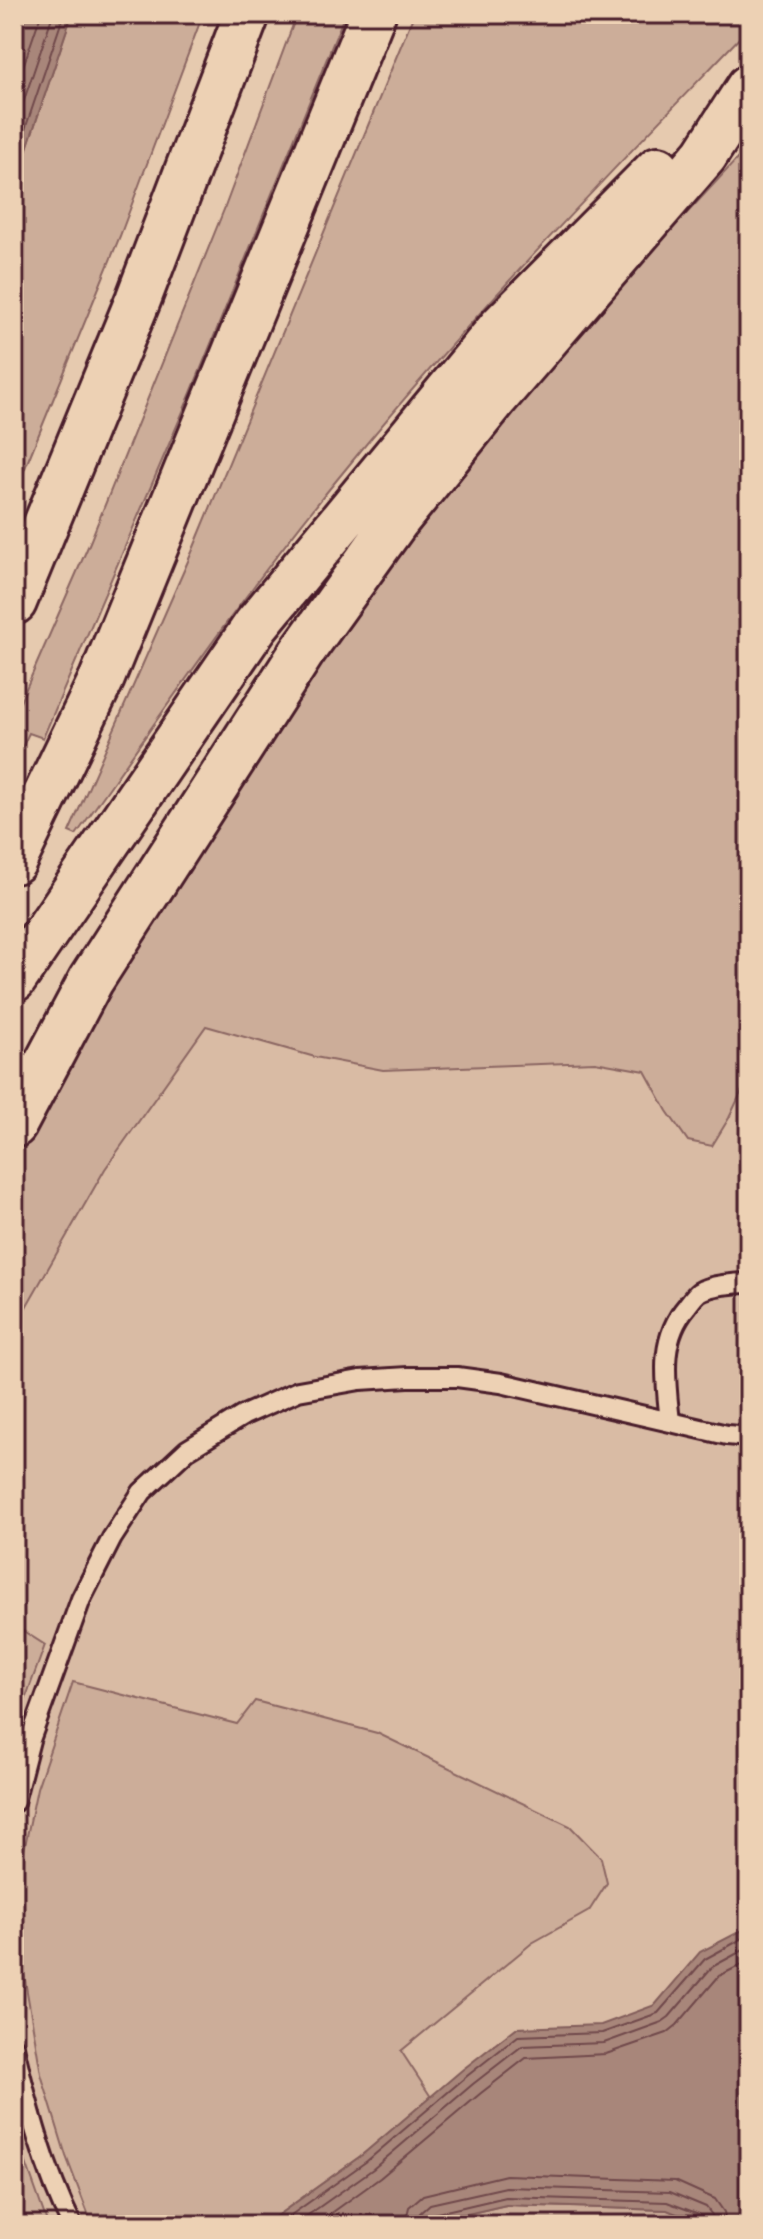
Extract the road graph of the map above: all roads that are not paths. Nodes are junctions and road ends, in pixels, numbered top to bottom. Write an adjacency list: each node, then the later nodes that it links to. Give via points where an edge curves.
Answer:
1 (247, 14): 5 (highway, via 138,300)
2 (373, 14): 6 (highway, via 102,678)
3 (749, 76): 7 (highway, via 502,326 256,625)
4 (749, 87): 8 (highway, via 705,155 496,397 396,521 302,652 91,980)
5 (14, 602)
6 (14, 861)
7 (14, 979)
8 (14, 1125)
9 (749, 1283): 10 (lane, via 699,1292 680,1314 667,1341)
10 (670, 1422): 11 (lane); 12 (lane, via 457,1377 360,1380 313,1388 244,1415 187,1450 142,1492 112,1538 81,1599 30,1740)
11 (749, 1437)
12 (14, 1802)
13 (14, 2047): 14 (lane, via 50,2177)
14 (72, 2225)

